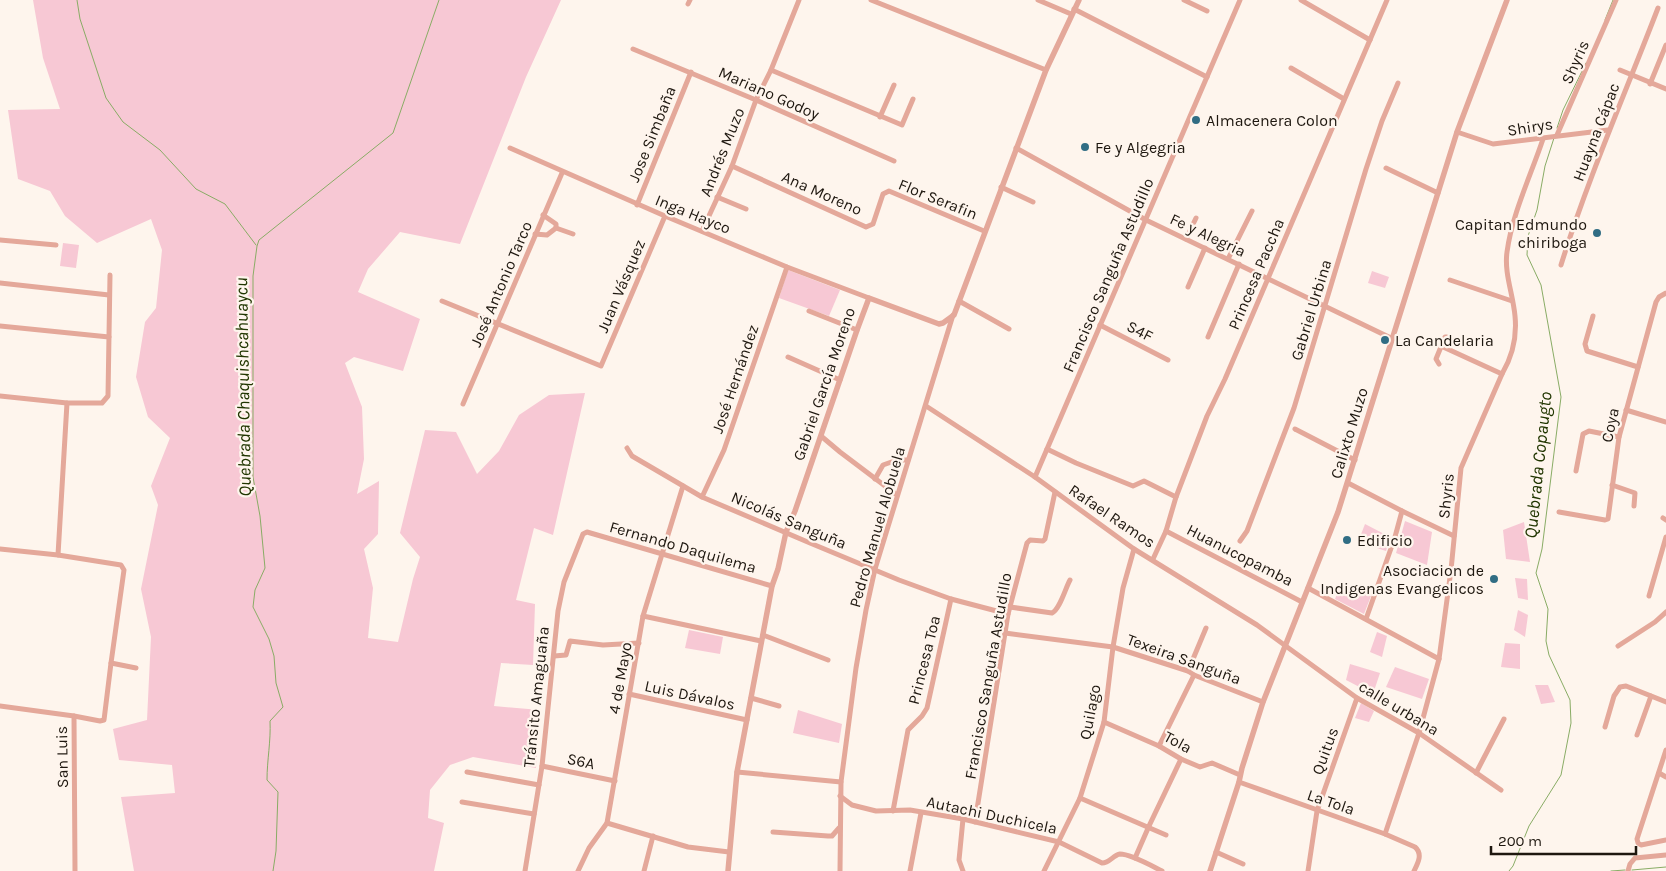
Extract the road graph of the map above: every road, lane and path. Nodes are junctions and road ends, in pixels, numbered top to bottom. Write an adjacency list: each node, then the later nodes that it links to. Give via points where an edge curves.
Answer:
1 (799, 0): 18 (street, Andrés Muzo)
2 (871, 0): 19 (street)
3 (1038, 0): 13 (street)
4 (1079, 0): 13 (street)
5 (1184, 0): 12 (street)
6 (1240, 0): 23 (street, Francisco Sanguña Astudillo)
7 (1302, 0): 14 (street)
8 (1387, 0): 14 (street, Princesa Paccha)
9 (1507, 0): 33 (street, Calixto Muzo)
10 (1616, 0): 34 (street, Shyris)
11 (1658, 8): 22 (street, Huayna Cápac)
12 (1206, 11)
13 (1073, 12): 19 (street); 23 (street)
14 (1370, 40): 29 (street, Princesa Paccha)
15 (1666, 45): 25 (street)
16 (633, 49): 21 (street, Mariano Godoy)
17 (1291, 68): 29 (street)
18 (771, 70): 30 (street, Andrés Muzo); 31 (street)
19 (1046, 70): 37 (street)
20 (1620, 70): 22 (street)
21 (691, 72): 30 (street, Mariano Godoy); 47 (street, Jose Simbaña)
22 (1632, 76): 25 (street); 32 (street, Huayna Cápac)
23 (1207, 77): 53 (street, Francisco Sanguña Astudillo)
24 (1398, 83): 78 (street, Gabriel Urbina, via 1366,169)
25 (1650, 84): 27 (street)
26 (894, 85): 31 (street)
27 (1666, 89)
28 (913, 99): 31 (street, via 902,126)
29 (1344, 99): 68 (street, Princesa Paccha)
30 (756, 100): 38 (street, Mariano Godoy); 39 (street, Andrés Muzo)
31 (880, 117)
32 (1608, 130): 34 (street, Shirys); 65 (street, Huayna Cápac)
33 (1457, 132): 35 (street, Shirys, via 1493,144); 43 (street, Calixto Muzo)
34 (1557, 135): 35 (street, Shirys)
35 (1543, 139): 77 (street, Shyris, via 1507,250)
36 (510, 148): 41 (street, Inga Hayco)
37 (1016, 148): 42 (street); 53 (street, Fe y Alegria)
38 (894, 161)
39 (732, 166): 44 (street, Ana Moreno, via 866,227 872,224); 45 (street, Andrés Muzo)
40 (1386, 168): 43 (street)
41 (562, 172): 47 (street, Inga Hayco); 50 (street, José Antonio Tarco)
42 (1001, 187): 46 (street); 56 (street)
43 (1438, 193): 89 (street, Calixto Muzo)
44 (883, 194): 56 (street, Flor Serafin, via 889,191)
45 (717, 197): 48 (street); 55 (street, Andrés Muzo)
46 (1033, 202)
47 (637, 205): 51 (street, Inga Hayco)
48 (746, 209)
49 (1252, 211): 63 (street)
50 (543, 216): 54 (street, via 556,224); 57 (street, José Antonio Tarco)
51 (664, 216): 55 (street, Inga Hayco); 82 (street, Juan Vásquez, via 601,366)
52 (1196, 218): 59 (street)
53 (1146, 220): 59 (street, Fe y Alegria); 83 (street, Francisco Sanguña Astudillo)
54 (556, 228): 57 (street, via 547,234); 58 (street)
55 (702, 231): 66 (street, Inga Hayco)
56 (984, 231): 76 (street)
57 (535, 234): 82 (street, José Antonio Tarco)
58 (573, 234)
59 (1186, 239): 62 (street, Fe y Alegria)
60 (0, 240): 61 (street)
61 (56, 245)
62 (1205, 248): 63 (street, Fe y Alegria); 71 (street)
63 (1228, 258): 64 (street, Fe y Alegria)
64 (1239, 264): 68 (street, Fe y Alegria); 88 (street)
65 (1561, 265)
66 (787, 267): 74 (street, Inga Hayco); 120 (street, José Hernández, via 724,450)
67 (110, 275): 73 (street)
68 (1269, 278): 78 (street, Fe y Alegria); 119 (street, Princesa Paccha, via 1207,416)
69 (1450, 280): 77 (street)
70 (0, 283): 73 (street)
71 (1188, 288)
72 (1666, 293): 95 (street, Coya, via 1656,302)
73 (110, 295): 87 (street)
74 (869, 298): 80 (street, Gabriel García Moreno, via 939,324); 86 (street, Gabriel García Moreno)
75 (442, 301): 82 (street)
76 (959, 301): 80 (street); 85 (street)
77 (1512, 301): 96 (street, Shyris, via 1514,343 1510,361)
78 (1325, 306): 89 (street, Fe y Alegria); 129 (street, Gabriel Urbina, via 1292,414 1247,531)
79 (809, 311): 86 (street)
80 (954, 315): 101 (street, Pedro Manuel Alobuela)
81 (1593, 316): 95 (street, via 1586,351)
82 (498, 323): 100 (street, José Antonio Tarco)
83 (1100, 325): 93 (street, S4F); 108 (street, Francisco Sanguña Astudillo)
84 (0, 326): 87 (street)
85 (1009, 329)
86 (856, 330): 97 (street, Gabriel García Moreno)
87 (109, 337): 99 (street, via 107,400 102,403)
88 (1208, 337)
89 (1392, 339): 110 (street, Calixto Muzo)
90 (1456, 341): 91 (street, via 1447,337)
91 (1441, 346): 94 (street, via 1436,359); 96 (street)
92 (788, 357): 97 (street)
93 (1168, 360)
94 (1439, 364)
95 (1638, 367): 102 (street, Coya)
96 (1502, 374): 127 (street, Shyris, via 1461,468)
97 (840, 380): 105 (street, Gabriel García Moreno)
98 (0, 396): 99 (street)
99 (67, 402): 133 (street)
100 (463, 404)
101 (926, 406): 109 (street, Pedro Manuel Alobuela); 112 (street, Rafael Ramos)
102 (1626, 410): 103 (street); 106 (street, Coya)
103 (1666, 422)
104 (1295, 429): 110 (street)
105 (821, 436): 113 (street); 126 (street, Gabriel García Moreno)
106 (1619, 437): 111 (street, via 1585,432); 115 (street, Coya)
107 (627, 448): 116 (street, Nicolás Sanguña, via 632,456)
108 (1047, 449): 112 (street, Francisco Sanguña Astudillo); 119 (street, via 1133,486 1144,481)
109 (908, 460): 113 (street, via 883,465); 118 (street, Pedro Manuel Alobuela)
110 (1355, 460): 114 (street, Calixto Muzo)
111 (1576, 471)
112 (1035, 477): 117 (street, Rafael Ramos)
113 (875, 479): 118 (street)
114 (1348, 482): 122 (street); 138 (street, Calixto Muzo)
115 (1612, 485): 121 (street, via 1635,493); 123 (street, Coya, via 1607,520)
116 (683, 486): 120 (street, Nicolás Sanguña); 132 (street, 4 de Mayo)
117 (1055, 492): 131 (street, Rafael Ramos); 142 (street, Francisco Sanguña Astudillo, via 1046,537 1043,541 1030,540 1026,543)
118 (897, 495): 135 (street, Pedro Manuel Alobuela)
119 (1176, 497): 124 (street, Princesa Paccha)
120 (702, 498): 126 (street, Nicolás Sanguña)
121 (1634, 506)
122 (1402, 511): 127 (street); 147 (street)
123 (1559, 512)
124 (1166, 531): 134 (street, Princesa Paccha); 141 (street, Huanucopamba)
125 (587, 532): 132 (street, Fernando Daquilema); 156 (street, Tránsito Amaguaña, via 583,534 564,582)
126 (786, 532): 135 (street, Nicolás Sanguña); 137 (street, Gabriel García Moreno)
127 (1454, 536): 157 (street, Shyris)
128 (1666, 536): 139 (street)
129 (1240, 541)
130 (0, 549): 133 (street)
131 (1134, 549): 134 (street, Rafael Ramos); 153 (street, Quilago)
132 (663, 554): 137 (street, Fernando Daquilema); 145 (street, 4 de Mayo)
133 (58, 555): 159 (street, via 117,563 123,567)
134 (1153, 559): 154 (street, Rafael Ramos, via 1257,624)
135 (875, 570): 140 (street, Nicolás Sanguña); 189 (street, Pedro Manuel Alobuela, via 856,668)
136 (1070, 580): 142 (street, via 1058,608 1052,613)
137 (772, 586): 151 (street, Gabriel García Moreno)
138 (1308, 588): 141 (street, Calixto Muzo); 147 (street)
139 (1649, 596)
140 (951, 599): 144 (street, Nicolás Sanguña); 195 (street, Princesa Toa, via 927,708 908,730)
141 (1302, 602): 154 (street, Calixto Muzo)
142 (1010, 607): 144 (street, Francisco Sanguña Astudillo)
143 (1666, 612): 146 (street)
144 (1008, 614): 150 (street, Francisco Sanguña Astudillo)
145 (643, 616): 151 (street); 152 (street, 4 de Mayo)
146 (1659, 618): 148 (street); 155 (street)
147 (1366, 619): 157 (street)
148 (1666, 623)
149 (1206, 628): 161 (street)
150 (1005, 633): 153 (street, Texeira Sanguña); 200 (street, Francisco Sanguña Astudillo)
151 (762, 638): 158 (street); 165 (street, Gabriel García Moreno)
152 (639, 643): 156 (street, via 603,645 570,641 568,654); 163 (street, 4 de Mayo)
153 (1113, 646): 161 (street, Texeira Sanguña); 174 (street, Quilago)
154 (1285, 646): 166 (street, calle urbana); 167 (street, Calixto Muzo)
155 (1618, 646)
156 (554, 656): 181 (street, Tránsito Amaguaña)
157 (1439, 659): 176 (street, Shyris)
158 (828, 660)
159 (110, 663): 160 (street); 171 (street, via 104,720)
160 (136, 668)
161 (1188, 670): 162 (street, Texeira Sanguña)
162 (1194, 674): 167 (street, Texeira Sanguña); 178 (street)
163 (629, 694): 173 (street, Luis Dávalos); 188 (street, 4 de Mayo)
164 (1651, 696): 168 (street); 175 (street, via 1626,686 1620,687); 177 (street)
165 (751, 698): 170 (street); 173 (street, Gabriel García Moreno)
166 (1357, 698): 176 (street, calle urbana); 196 (street, Quitus)
167 (1263, 702): 187 (street, Calixto Muzo)
168 (1666, 702)
169 (0, 706): 171 (street, San Luis)
170 (779, 706)
171 (74, 716): 215 (street, San Luis)
172 (1504, 719): 184 (street)
173 (747, 720): 183 (street, Gabriel García Moreno)
174 (1104, 722): 178 (street, Tola); 193 (street, Quilago)
175 (1604, 726)
176 (1418, 733): 184 (street, calle urbana); 205 (street, Shyris)
177 (1638, 735)
178 (1159, 746): 180 (street, Tola)
179 (1666, 750): 185 (street)
180 (1181, 759): 187 (street, Tola, via 1200,767 1212,763); 202 (street)
181 (542, 766): 188 (street, S6A); 190 (street, Tránsito Amaguaña)
182 (467, 772): 190 (street)
183 (737, 772): 189 (street); 210 (street, Gabriel García Moreno)
184 (1476, 773): 191 (street, calle urbana)
185 (1659, 773): 186 (street); 208 (street, via 1637,839 1641,845)
186 (1666, 777)
187 (1240, 778): 196 (street, La Tola); 211 (street, Calixto Muzo)
188 (615, 781): 201 (street, 4 de Mayo)
189 (841, 782): 192 (street, Pedro Manuel Alobuela)
190 (539, 785): 198 (street, Tránsito Amaguaña)
191 (1501, 790)
192 (840, 796): 195 (street, Autachi Duchicela, via 852,805); 203 (street, Pedro Manuel Alobuela)
193 (1080, 798): 202 (street); 209 (street, Quilago)
194 (462, 802): 198 (street)
195 (892, 811): 197 (street, Autachi Duchicela)
196 (1317, 811): 205 (street, La Tola); 226 (street, Quitus)
197 (921, 813): 199 (street, Autachi Duchicela); 221 (street)
198 (534, 814): 216 (street, Tránsito Amaguaña)
199 (963, 819): 200 (street, Autachi Duchicela); 222 (street, via 959,860)
200 (975, 822): 209 (street, Autachi Duchicela)
201 (607, 823): 207 (street); 217 (street, 4 de Mayo)
202 (1148, 826): 206 (street); 213 (street)
203 (840, 828): 204 (street, via 832,836); 220 (street, Pedro Manuel Alobuela)
204 (773, 832)
205 (1385, 834): 227 (street, La Tola, via 1417,849 1420,855)
206 (1166, 835)
207 (653, 836): 210 (street, via 688,847); 218 (street)
208 (1666, 840)
209 (1059, 842): 213 (street, Autachi Duchicela, via 1102,863 1120,854); 223 (street, Quilago)
210 (729, 852): 219 (street, Gabriel García Moreno)
211 (1216, 852): 214 (street); 225 (street, Calixto Muzo)
212 (1666, 855): 228 (street, via 1635,858)
213 (1135, 858): 224 (street, Autachi Duchicela)
214 (1243, 864)
215 (75, 871)
216 (525, 871)
217 (578, 871)
218 (644, 871)
219 (728, 871)
220 (840, 871)
221 (910, 871)
222 (963, 871)
223 (1044, 871)
224 (1162, 871)
225 (1210, 871)
226 (1308, 871)
227 (1414, 871)
228 (1628, 871)

